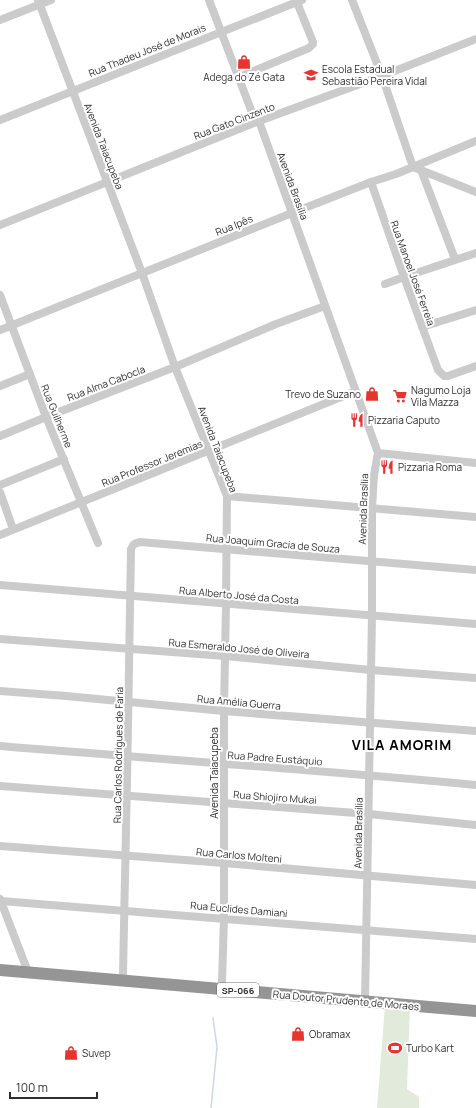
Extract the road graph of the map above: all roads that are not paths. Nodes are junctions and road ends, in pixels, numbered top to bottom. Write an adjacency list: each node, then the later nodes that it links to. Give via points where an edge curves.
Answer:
1 (51, 0): 5 (street)
2 (209, 0): 7 (street, Avenida Brasília)
3 (352, 0): 9 (street)
4 (298, 1): 7 (street, Rua Thadeu José de Morais); 10 (street, via 313,42 311,46)
5 (39, 2): 6 (street); 11 (street, Avenida Taiacupeba)
6 (0, 20)
7 (221, 31): 10 (street, Avenida Brasília); 11 (street, Rua Thadeu José de Morais)
8 (476, 39): 9 (street, Rua Gato Cinzento)
9 (382, 76): 13 (street, Rua Gato Cinzento); 15 (street)
10 (239, 77): 13 (street, Avenida Brasília, via 253,115)
11 (72, 91): 12 (street, Rua Thadeu José de Morais); 17 (street, Avenida Taiacupeba)
12 (0, 120)
13 (259, 121): 17 (street, Rua Gato Cinzento); 20 (street, Avenida Brasília)
14 (476, 141): 15 (street, Rua Ipês)
15 (413, 166): 16 (street); 18 (street, Rua Ipês)
16 (421, 170): 19 (street); 23 (street)
17 (107, 182): 21 (street, Rua Gato Cinzento); 24 (street, Avenida Taiacupeba)
18 (370, 182): 20 (street, Rua Ipês); 25 (street, Rua Manoel José Ferreia)
19 (476, 192)
20 (292, 213): 24 (street, Rua Ipês); 28 (street, Avenida Brasília)
21 (0, 225)
22 (476, 253): 23 (street)
23 (455, 259): 25 (street)
24 (142, 273): 30 (street, Rua Ipês); 34 (street, Avenida Taiacupeba)
25 (404, 277): 26 (street); 31 (street, Rua Manoel José Ferreia)
26 (385, 284)
27 (0, 295): 30 (street, Rua Guilherme)
28 (326, 306): 34 (street, Rua Alma Cabocla, via 276,324); 37 (street, Avenida Brasília)
29 (476, 310): 31 (street)
30 (11, 325): 32 (street, Rua Ipês); 35 (street, Rua Guilherme)
31 (422, 327): 33 (street, Rua Manoel José Ferreia, via 438,370 444,376)
32 (0, 330)
33 (476, 366)
34 (175, 367): 38 (street, Rua Alma Cabocla); 40 (street, Avenida Taiacupeba)
35 (30, 374): 36 (street); 38 (street, Rua Guilherme)
36 (0, 386)
37 (356, 391): 40 (street, Rua Professor Jeremias); 41 (street, Avenida Brasília)
38 (46, 417): 39 (street, Rua Alma Cabocla); 42 (street, Rua Guilherme)
39 (0, 436)
40 (208, 451): 46 (street, Avenida Taiacupeba); 47 (street, Rua Professor Jeremias)
41 (378, 453): 43 (street); 48 (street, Avenida Brasília)
42 (64, 459): 44 (street); 47 (street, Rua Guilherme)
43 (476, 463)
44 (0, 485)
45 (0, 492): 50 (street)
46 (227, 496): 48 (street); 54 (street, Avenida Taiacupeba)
47 (81, 502): 50 (street, Rua Professor Jeremias); 53 (street, Rua Guilherme)
48 (372, 508): 49 (street); 55 (street, Avenida Brasília)
49 (476, 517)
50 (13, 529): 51 (street, Rua Professor Jeremias)
51 (0, 535)
52 (140, 542): 54 (street, Rua Joaquim Gracia de Souza); 58 (street, Rua Carlos Rodrigues de Faria, via 131,549)
53 (98, 543)
54 (227, 549): 55 (street, Rua Joaquim Gracia de Souza); 59 (street, Avenida Taiacupeba)
55 (372, 562): 56 (street, Rua Joaquim Gracia de Souza); 60 (street, Avenida Brasília)
56 (476, 570)
57 (0, 585): 58 (street, Rua Alberto José da Costa)
58 (130, 596): 59 (street, Rua Alberto José da Costa); 63 (street, Rua Carlos Rodrigues de Faria)
59 (226, 603): 60 (street, Rua Alberto José da Costa); 64 (street, Avenida Taiacupeba)
60 (372, 616): 61 (street, Rua Alberto José da Costa); 65 (street, Avenida Brasília)
61 (476, 624)
62 (0, 639): 63 (street, Rua Esmeraldo José de Oliveira)
63 (129, 650): 64 (street, Rua Esmeraldo José de Oliveira); 68 (street, Rua Carlos Rodrigues de Faria)
64 (225, 656): 65 (street, Rua Esmeraldo José de Oliveira); 69 (street, Avenida Taiacupeba)
65 (371, 670): 66 (street, Rua Esmeraldo José de Oliveira); 70 (street, Avenida Brasília)
66 (476, 678)
67 (0, 691): 68 (street, Rua Amélia Guerra)
68 (128, 702): 69 (street, Rua Amélia Guerra); 73 (street, Rua Carlos Rodrigues de Faria)
69 (224, 711): 70 (street, Rua Amélia Guerra); 74 (street, Avenida Taiacupeba)
70 (370, 723): 71 (street, Rua Amélia Guerra); 75 (street, Avenida Brasília)
71 (476, 731)
72 (0, 746): 73 (street, Rua Padre Eustáquio)
73 (128, 757): 74 (street, Rua Padre Eustáquio); 78 (street, Rua Carlos Rodrigues de Faria)
74 (223, 764): 75 (street, Rua Padre Eustáquio); 79 (street, Avenida Taiacupeba)
75 (369, 775): 76 (street, Rua Padre Eustáquio); 80 (street, Avenida Brasília)
76 (476, 785)
77 (0, 786): 78 (street, Rua Shiojiro Mukai)
78 (127, 796): 79 (street, Rua Shiojiro Mukai); 83 (street, Rua Carlos Rodrigues de Faria)
79 (224, 803): 80 (street, Rua Shiojiro Mukai); 84 (street, Avenida Taiacupeba)
80 (369, 814): 81 (street, Rua Shiojiro Mukai); 85 (street, Avenida Brasília)
81 (476, 825)
82 (0, 846): 83 (street, Rua Carlos Molteni)
83 (126, 856): 84 (street, Rua Carlos Molteni); 88 (street, Rua Carlos Rodrigues de Faria)
84 (224, 863): 85 (street, Rua Carlos Molteni); 89 (street, Avenida Taiacupeba)
85 (368, 876): 86 (street, Rua Carlos Molteni); 90 (street, Avenida Brasília)
86 (476, 885)
87 (0, 900): 88 (street, Rua Euclides Damiani); 93 (street)
88 (125, 911): 89 (street, Rua Euclides Damiani); 97 (street, Rua Carlos Rodrigues de Faria)
89 (224, 918): 90 (street, Rua Euclides Damiani); 98 (street, Avenida Taiacupeba)
90 (367, 930): 91 (street, Rua Euclides Damiani); 99 (street, Avenida Brasília)
91 (476, 939)
92 (0, 963): 93 (highway, Rua Doutor Prudente de Moraes / SP-066)
93 (27, 969): 94 (highway, Rua Doutor Prudente de Moraes / SP-066); 95 (highway, Rua Doutor Prudente de Moraes / SP-066); 96 (highway, Rua Doutor Prudente de Moraes / SP-066)
94 (0, 970)
95 (79, 971): 96 (highway); 97 (highway, Rua Doutor Prudente de Moraes / SP-066)
96 (47, 974): 99 (highway, Rua Doutor Prudente de Moraes / SP-066)
97 (123, 974): 98 (highway, Rua Doutor Prudente de Moraes / SP-066)
98 (222, 982): 99 (highway, Rua Doutor Prudente de Moraes / SP-066)
99 (366, 998): 100 (highway, Rua Doutor Prudente de Moraes / SP-066); 101 (highway, Rua Doutor Prudente de Moraes / SP-066)
100 (476, 1003)
101 (476, 1011)

